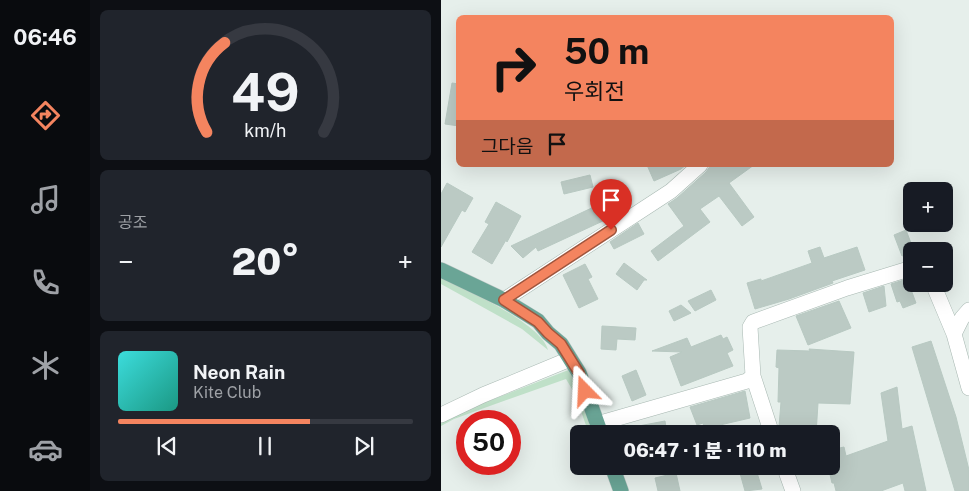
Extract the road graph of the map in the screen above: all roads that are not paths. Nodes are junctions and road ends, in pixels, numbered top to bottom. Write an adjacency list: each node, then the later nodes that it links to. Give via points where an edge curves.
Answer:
1 (698, 167): 5 (street, via 671,191)
2 (441, 270): 5 (main road)
3 (903, 271): 9 (street, via 753,322 750,327)
4 (936, 292): 7 (street)
5 (504, 300): 8 (main road, via 538,322 561,344)
6 (969, 310): 7 (street)
7 (954, 334): 10 (street)
8 (570, 359): 11 (street); 12 (main road, via 579,373)
9 (753, 376): 13 (street, via 747,381); 14 (street)
10 (969, 388)
11 (441, 415)
12 (598, 425)
13 (611, 425)
14 (769, 425)
15 (615, 475): 17 (main road)
16 (787, 475): 18 (street)
17 (621, 491)
18 (793, 491)

